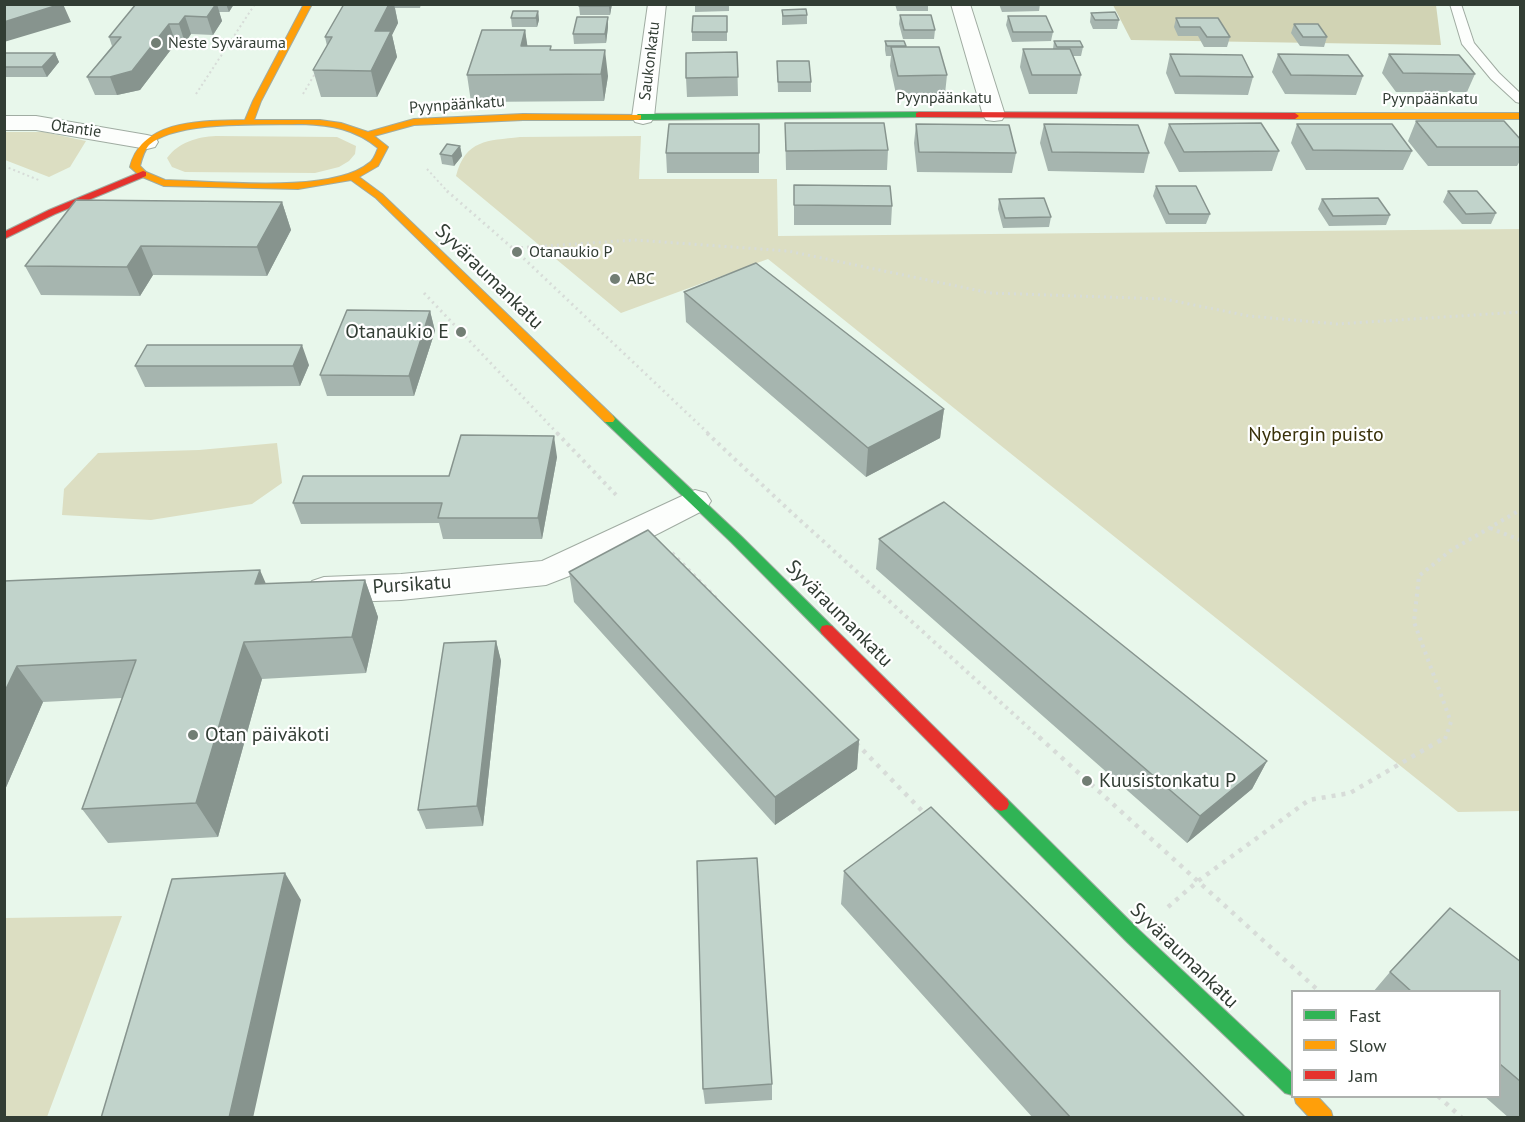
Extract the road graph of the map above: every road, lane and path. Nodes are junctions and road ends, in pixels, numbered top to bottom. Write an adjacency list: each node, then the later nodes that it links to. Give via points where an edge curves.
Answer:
1 (255, 4): 8 (path)
2 (308, 4): 14 (main road)
3 (657, 4): 12 (street, Saukonkatu)
4 (960, 4): 10 (street)
5 (1455, 4): 9 (lane, via 1468,44)
6 (320, 65): 7 (path)
7 (303, 95)
8 (195, 96)
9 (1521, 99)
10 (994, 115): 11 (main road, Pyynpäänkatu); 12 (main road, Pyynpäänkatu)
11 (1521, 116)
12 (643, 117): 15 (main road, Pyynpäänkatu, via 414,122)
13 (4, 123): 16 (street, Otantie, via 36,123)
14 (249, 123): 15 (main road, via 328,124); 16 (main road, via 200,125)
15 (370, 134): 20 (main road, via 383,147 375,164)
16 (147, 142): 19 (main road, via 135,158 135,167)
17 (4, 166): 21 (path)
18 (427, 169): 23 (path, via 441,186)
19 (143, 174): 20 (main road, via 164,183 298,186); 22 (main road)
20 (353, 177): 26 (main road, Syväraumankatu, via 379,196)
21 (48, 183)
22 (4, 236)
23 (513, 248): 25 (path, via 635,240 788,252 990,292 1164,299 1249,316 1338,324); 35 (path, via 790,512)
24 (420, 289): 28 (path)
25 (1521, 312)
26 (695, 501): 28 (street, Pursikatu); 36 (main road, Syväraumankatu)
27 (1521, 510): 29 (path)
28 (645, 527): 31 (street, Pursikatu, via 546,573); 32 (path)
29 (1490, 528): 30 (path); 35 (path, via 1450,551 1419,576 1414,622 1451,722 1446,738 1350,794 1309,800)
30 (1521, 540)
31 (296, 592)
32 (719, 602)
33 (853, 739): 34 (path)
34 (928, 816)
35 (1198, 882): 36 (path); 37 (path)
36 (1133, 936): 38 (main road, Syväraumankatu)
37 (1318, 990)
38 (1291, 1084)
39 (1305, 1098): 41 (main road)
40 (1440, 1098): 42 (path)
41 (1324, 1118)
42 (1462, 1118)

